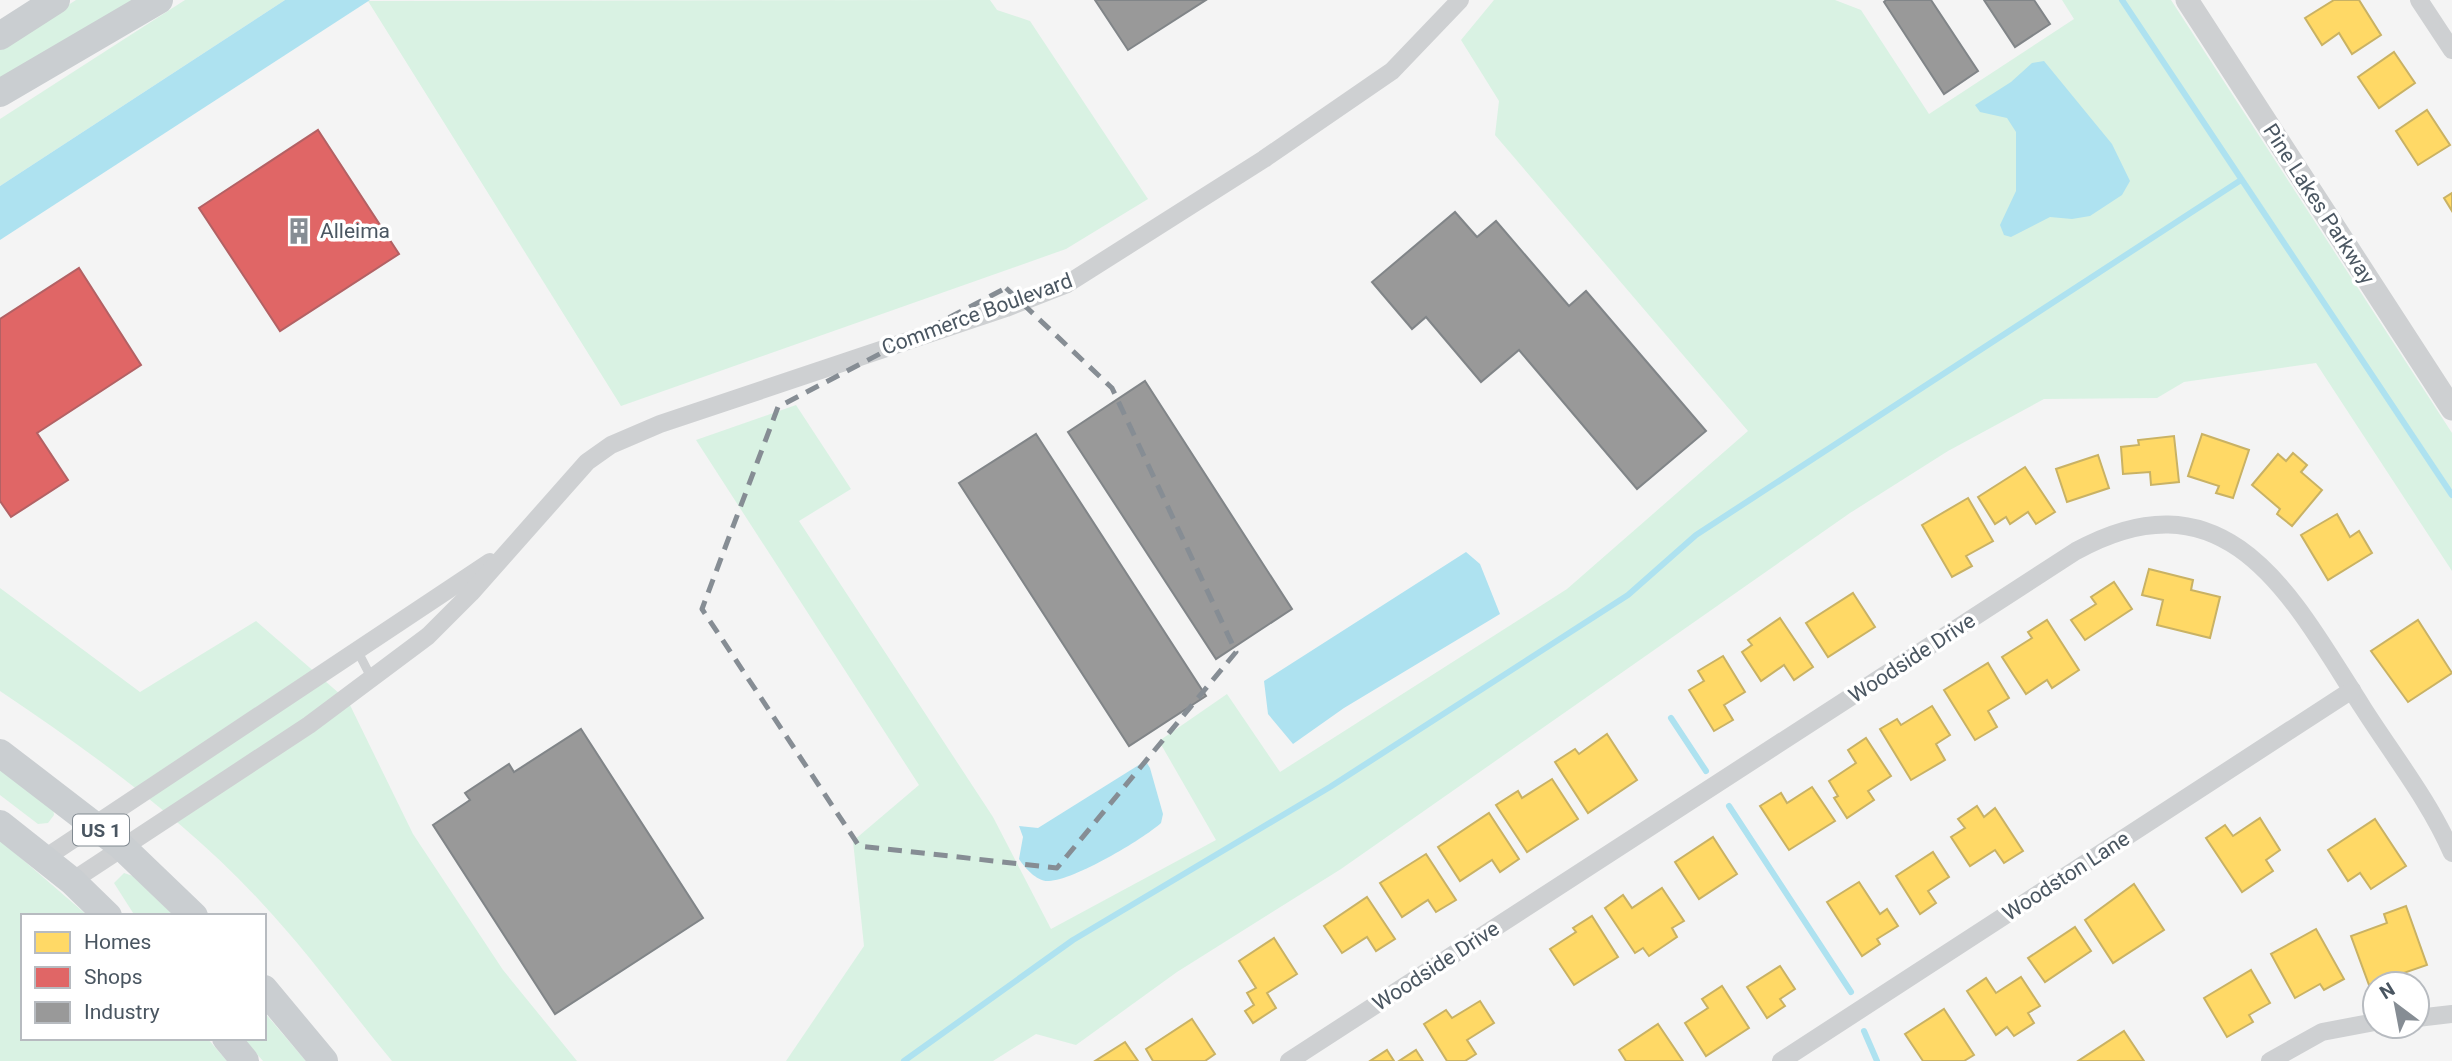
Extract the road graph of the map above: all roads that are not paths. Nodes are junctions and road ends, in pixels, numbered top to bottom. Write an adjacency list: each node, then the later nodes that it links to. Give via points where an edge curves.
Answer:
1 (55, 0): 6 (main road)
2 (159, 0): 8 (main road)
3 (1460, 0): 10 (street, Commerce Boulevard, via 1392,71 1083,275 1006,308 611,444 587,462)
4 (2187, 0): 9 (street, Pine Lakes Parkway)
5 (2419, 0): 7 (street)
6 (0, 36)
7 (2452, 50)
8 (0, 93)
9 (2452, 409)
10 (504, 552): 11 (street); 12 (street, via 442,623)
11 (357, 650): 12 (lane); 16 (street)
12 (372, 680): 17 (street)
13 (2352, 690): 18 (street, Woodside Drive); 30 (street, Woodside Drive, via 2282,586 2239,548 2176,527 2141,527 2105,536); 31 (street, Woodston Lane)
14 (0, 752): 16 (main road, US 1)
15 (0, 824): 19 (main road, US 1)
16 (93, 824): 17 (main road, US 1); 19 (street)
17 (121, 846): 20 (street); 22 (main road, US 1)
18 (2452, 853)
19 (45, 858): 20 (main road, US 1)
20 (72, 881): 21 (main road, US 1)
21 (106, 914)
22 (192, 914)
23 (266, 991): 29 (main road)
24 (2452, 1014): 25 (street)
25 (2431, 1016)
26 (2361, 1025): 32 (street, via 2322,1032)
27 (228, 1040): 28 (main road)
28 (245, 1061)
29 (324, 1061)
30 (1289, 1061)
31 (1781, 1061)
32 (2270, 1061)

